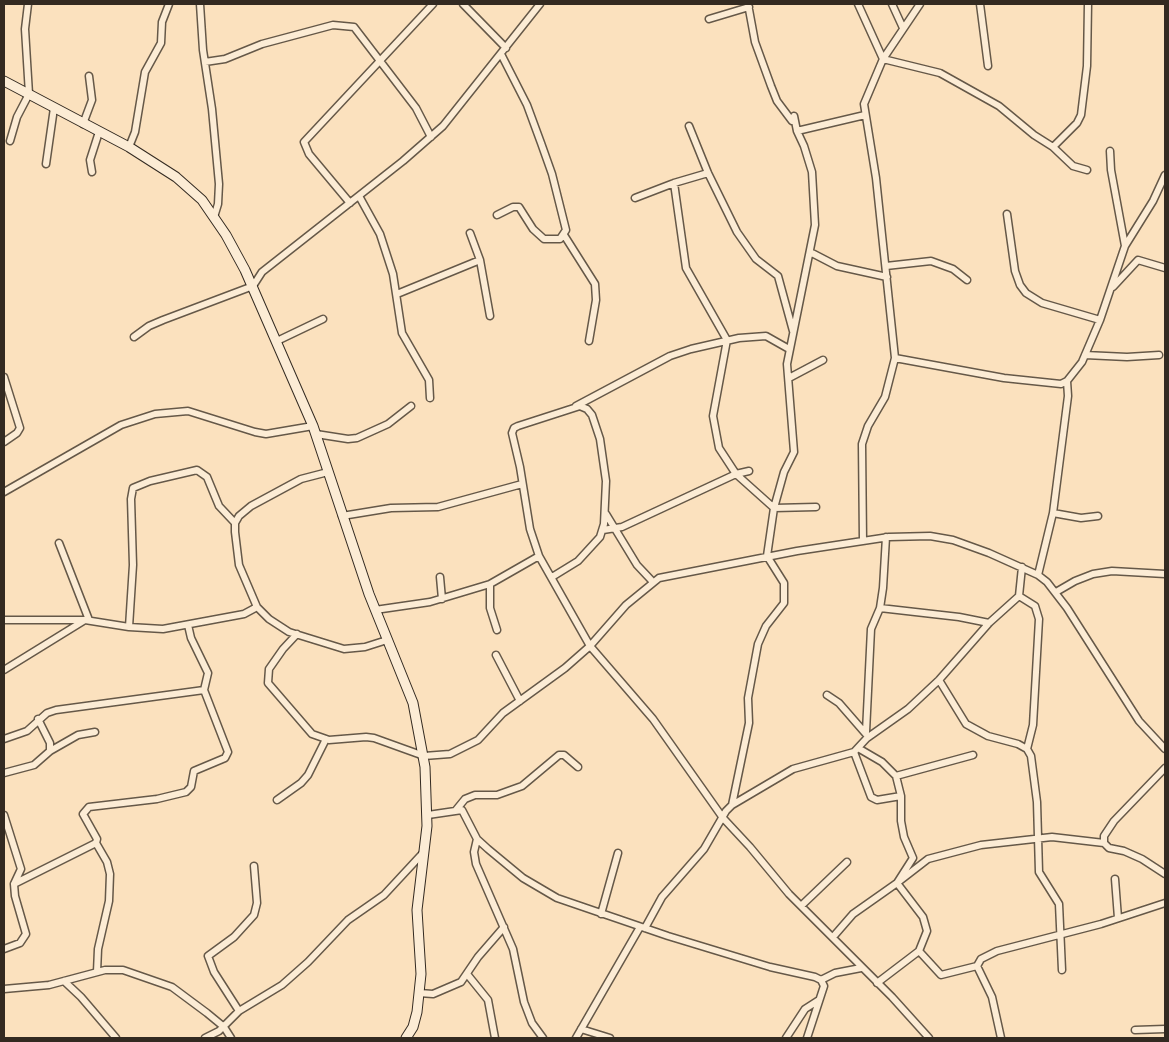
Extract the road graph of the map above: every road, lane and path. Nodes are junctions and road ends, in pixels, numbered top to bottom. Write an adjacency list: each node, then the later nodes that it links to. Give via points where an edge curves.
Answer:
1 (28, 4): 23 (street, via 25,28)
2 (169, 4): 32 (street, via 162,22 161,43 145,72)
3 (200, 4): 18 (street)
4 (433, 4): 19 (street)
5 (463, 4): 15 (street)
6 (540, 4): 15 (street)
7 (858, 4): 17 (street)
8 (892, 4): 14 (street)
9 (920, 4): 14 (street)
10 (980, 4): 20 (street)
11 (1088, 4): 33 (street, via 1087,66 1081,115 1077,124)
12 (748, 5): 13 (street); 29 (street, via 755,42 771,86 777,101 792,121 794,116)
13 (709, 19)
14 (903, 28): 17 (street)
15 (506, 48): 16 (street)
16 (501, 54): 30 (street); 48 (street, via 542,142 566,230)
17 (883, 60): 25 (street, via 864,104); 33 (street, via 940,73 998,106 1034,136)
18 (205, 62): 19 (street, via 225,59 262,44 333,25 354,27); 46 (street, via 219,184)
19 (379, 63): 30 (street, via 416,108); 43 (street, via 304,142 309,154)
20 (988, 66)
21 (89, 76): 26 (street, via 92,100)
22 (4, 81): 23 (main road)
23 (29, 94): 24 (main road); 31 (street, via 16,117)
24 (54, 108): 26 (main road); 35 (street)
25 (865, 115): 29 (street); 52 (street)
26 (83, 124): 28 (main road)
27 (689, 126): 38 (street)
28 (99, 132): 32 (main road); 37 (street, via 90,160)
29 (797, 132): 50 (street, via 812,172 815,225)
30 (431, 137): 41 (street)
31 (10, 141)
32 (129, 147): 46 (main road, via 176,177 202,200)
33 (1053, 147): 36 (street, via 1073,166)
34 (1110, 151): 49 (street)
35 (46, 164)
36 (1087, 170)
37 (92, 172)
38 (708, 173): 40 (street); 64 (street, via 748,248 756,259 778,276)
39 (1165, 175): 49 (street)
40 (674, 183): 42 (street); 67 (street, via 686,268)
41 (359, 196): 43 (street); 60 (street, via 380,234)
42 (635, 198)
43 (350, 203): 55 (street)
44 (1006, 214): 63 (street, via 1015,271 1026,293 1042,303)
45 (497, 215): 48 (street, via 517,206 538,236 556,240)
46 (214, 216): 54 (main road)
47 (470, 233): 51 (street)
48 (564, 235): 66 (street, via 597,291)
49 (1125, 246): 59 (street)
50 (810, 252): 56 (street, via 837,266); 64 (street)
51 (480, 260): 60 (street); 61 (street)
52 (886, 266): 56 (street); 57 (street, via 932,261 953,269)
53 (1165, 268): 59 (street, via 1138,260)
54 (245, 270): 55 (street, via 253,274); 58 (main road)
55 (262, 272): 58 (street)
56 (887, 276): 72 (street)
57 (967, 280)
58 (253, 286): 65 (street, via 163,320); 68 (main road)
59 (1111, 289): 63 (street)
60 (396, 294): 77 (street, via 402,333 430,380)
61 (490, 316)
62 (323, 319): 68 (street)
63 (1100, 320): 70 (street)
64 (793, 334): 69 (street)
65 (134, 337)
66 (589, 340)
67 (727, 340): 69 (street, via 766,336); 79 (street, via 670,356); 84 (street, via 713,416 719,448)
68 (277, 341): 80 (main road)
69 (789, 349): 75 (street)
70 (1085, 355): 71 (street); 76 (street)
71 (1160, 355)
72 (895, 358): 76 (street, via 1004,378 1061,384); 97 (street, via 885,397 868,426 862,444)
73 (823, 360): 75 (street)
74 (4, 377): 81 (street, via 20,428)
75 (789, 378): 88 (street, via 794,452 784,472)
76 (1067, 381): 89 (street, via 1067,410)
77 (430, 398)
78 (411, 406): 80 (street, via 388,424 357,438 348,439)
79 (575, 407): 85 (street, via 514,428 512,433); 90 (street, via 587,409 596,423 606,481)
80 (314, 430): 83 (main road); 86 (street, via 266,434 188,411 155,414 121,425)
81 (4, 442)
82 (749, 471): 84 (street)
83 (328, 472): 91 (main road); 93 (street, via 301,479 250,506)
84 (736, 474): 88 (street); 94 (street, via 622,528)
85 (522, 484): 91 (street, via 438,506 392,508); 99 (street, via 530,529)
86 (4, 492)
87 (816, 507): 88 (street)
88 (774, 508): 100 (street)
89 (1053, 513): 92 (street, via 1081,518); 103 (street)
90 (606, 514): 94 (street); 95 (street)
91 (342, 516): 113 (main road)
92 (1098, 516)
93 (236, 523): 111 (street, via 239,565); 118 (street, via 219,506 207,476 197,470 133,488)
94 (615, 528): 95 (street); 106 (street, via 637,565)
95 (602, 530): 105 (street, via 600,537 578,561)
96 (886, 537): 97 (street); 101 (street, via 916,535 953,540); 112 (street)
97 (863, 541): 100 (street)
98 (58, 543): 115 (street)
99 (539, 556): 105 (street); 107 (street)
100 (767, 556): 106 (street, via 682,572); 146 (street, via 784,583 784,603 766,626 758,644 748,698 749,724)
101 (1022, 568): 103 (street); 109 (street)
102 (1165, 574): 108 (street, via 1112,571 1093,574)
103 (1038, 575): 108 (street)
104 (440, 577): 110 (street)
105 (552, 577): 122 (street)
106 (653, 582): 122 (street, via 626,605)
107 (490, 584): 110 (street); 119 (street, via 490,608)
108 (1056, 592): 135 (street, via 1134,714)
109 (1019, 596): 116 (street); 134 (street, via 1035,606 1039,619 1032,725)
110 (442, 598): 113 (street)
111 (257, 607): 117 (street, via 244,614); 120 (street, via 269,619)
112 (880, 608): 116 (street); 131 (street, via 871,629)
113 (375, 610): 121 (main road)
114 (4, 620): 115 (street)
115 (87, 620): 118 (street); 124 (street)
116 (989, 623): 125 (street)
117 (188, 625): 118 (street, via 163,629); 126 (street, via 190,638 208,673)
118 (129, 627)
119 (498, 630)
120 (297, 634): 121 (street, via 344,649); 133 (street, via 269,669 268,684 312,734)
121 (387, 640): 139 (main road, via 413,703)
122 (590, 646): 128 (street); 150 (street, via 653,719)
123 (496, 655): 128 (street)
124 (4, 670)
125 (940, 680): 131 (street, via 908,709); 134 (street, via 966,724 988,736)
126 (204, 690): 129 (street, via 56,710); 153 (street, via 228,752 226,758 194,771 186,792 85,810 84,818 97,839)
127 (827, 695): 131 (street, via 839,703)
128 (520, 700): 139 (street, via 467,748 450,754)
129 (38, 719): 132 (street, via 27,731); 137 (street, via 50,742)
130 (95, 732): 137 (street, via 78,735)
131 (866, 735): 136 (street)
132 (4, 739)
133 (326, 739): 139 (street, via 366,737); 145 (street, via 301,783)
134 (1027, 749): 152 (street, via 1035,785)
135 (1165, 749)
136 (856, 750): 143 (street, via 887,767); 144 (street, via 871,797 877,800); 146 (street, via 793,769)
137 (50, 751): 142 (street, via 34,765)
138 (974, 755): 143 (street)
139 (424, 756): 149 (main road)
140 (578, 767): 147 (street, via 564,755 559,755 522,786 497,795 465,798)
141 (1165, 768): 154 (street, via 1114,821 1104,836)
142 (4, 773)
143 (896, 776): 144 (street)
144 (901, 796): 161 (street, via 904,837 913,858)
145 (277, 800)
146 (732, 805): 150 (street)
147 (456, 810): 149 (street); 151 (street, via 462,810)
148 (4, 815): 162 (street, via 21,869)
149 (428, 815): 155 (main road)
150 (722, 818): 164 (street); 168 (street, via 704,849 662,897)
151 (477, 839): 165 (street, via 508,867 541,889); 167 (street, via 476,864)
152 (1036, 839): 154 (street, via 1067,838); 161 (street, via 981,845 943,854 928,859); 169 (street, via 1039,872 1059,904)
153 (96, 843): 162 (street); 176 (street, via 110,874)
154 (1104, 843): 159 (street, via 1109,848 1142,859)
155 (422, 854): 182 (main road, via 417,910); 184 (street, via 384,894 348,920 308,962 282,984)
156 (618, 854): 165 (street)
157 (847, 862): 164 (street)
158 (254, 866): 184 (street, via 257,903 254,915 234,937 208,956 214,972)
159 (1165, 874)
160 (1115, 879): 166 (street)
161 (897, 883): 170 (street, via 853,914); 172 (street, via 923,917 927,931)
162 (14, 884): 171 (street, via 18,913 26,934 20,943)
163 (1165, 903): 166 (street)
164 (801, 906): 170 (street)
165 (602, 914): 168 (street)
166 (1118, 918): 169 (street)
167 (504, 926): 177 (street); 195 (street, via 513,949 524,1002 532,1023)
168 (642, 927): 178 (street); 186 (street)
169 (1061, 934): 173 (street, via 997,951 982,959); 175 (street)
170 (833, 937): 174 (street)
171 (4, 949)
172 (919, 951): 173 (street, via 941,975); 180 (street)
173 (977, 966): 201 (street, via 994,1001)
174 (861, 968): 178 (street, via 835,973); 180 (street)
175 (1062, 970)
176 (97, 972): 179 (street); 185 (street, via 123,970 172,987)
177 (467, 974): 182 (street, via 450,988 433,994); 194 (street, via 488,1000)
178 (821, 980): 183 (street, via 824,986)
179 (64, 981): 181 (street); 189 (street)
180 (877, 983): 200 (street)
181 (4, 989)
182 (419, 993): 193 (main road, via 413,1027)
183 (819, 1000): 198 (street, via 805,1009); 199 (street)
184 (239, 1011): 185 (street)
185 (221, 1029): 190 (street); 191 (street); 192 (street)
186 (581, 1029): 196 (street); 197 (street)
187 (1165, 1029): 188 (street)
188 (1135, 1030)
189 (116, 1038)
190 (205, 1038)
191 (213, 1038)
192 (231, 1038)
193 (406, 1038)
194 (495, 1038)
195 (543, 1038)
196 (576, 1038)
197 (610, 1038)
198 (786, 1038)
199 (807, 1038)
200 (929, 1038)
201 (1001, 1038)

